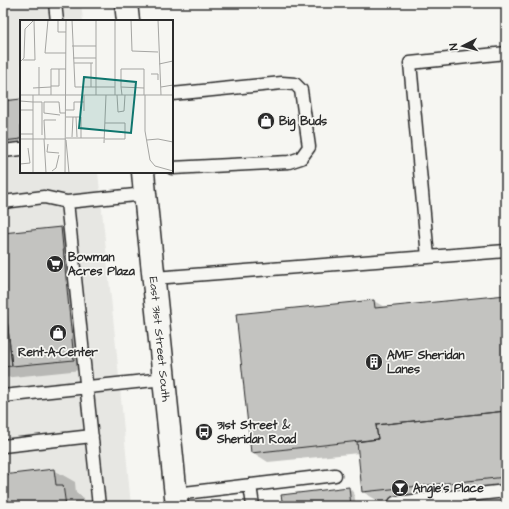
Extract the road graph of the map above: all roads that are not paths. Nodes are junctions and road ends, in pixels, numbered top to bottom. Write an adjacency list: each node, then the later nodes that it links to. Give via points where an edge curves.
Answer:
1 (56, 3): 3 (lane)
2 (126, 3): 4 (main road)
3 (57, 20)
4 (128, 20)
5 (506, 53): 15 (lane, via 410,63)
6 (173, 94): 9 (lane, via 282,83 295,84 302,90 309,147 301,158 289,162)
7 (20, 149): 8 (lane)
8 (3, 151)
9 (173, 168)
10 (143, 173): 11 (main road, East 31st Street South)
11 (145, 194): 13 (lane); 16 (main road, East 31st Street South)
12 (3, 202): 13 (lane, via 44,197)
13 (67, 202): 18 (lane)
14 (506, 251): 15 (lane)
15 (428, 257): 16 (lane)
16 (154, 278): 17 (main road, East 31st Street South)
17 (164, 379): 18 (lane); 25 (main road, East 31st Street South)
18 (86, 388): 19 (lane); 20 (lane)
19 (3, 396)
20 (92, 436): 21 (lane); 26 (lane)
21 (3, 446)
22 (335, 475): 23 (lane)
23 (250, 485): 25 (lane); 27 (lane)
24 (506, 492): 28 (lane, via 395,503)
25 (177, 500)
26 (99, 506)
27 (253, 506)
28 (396, 506)

